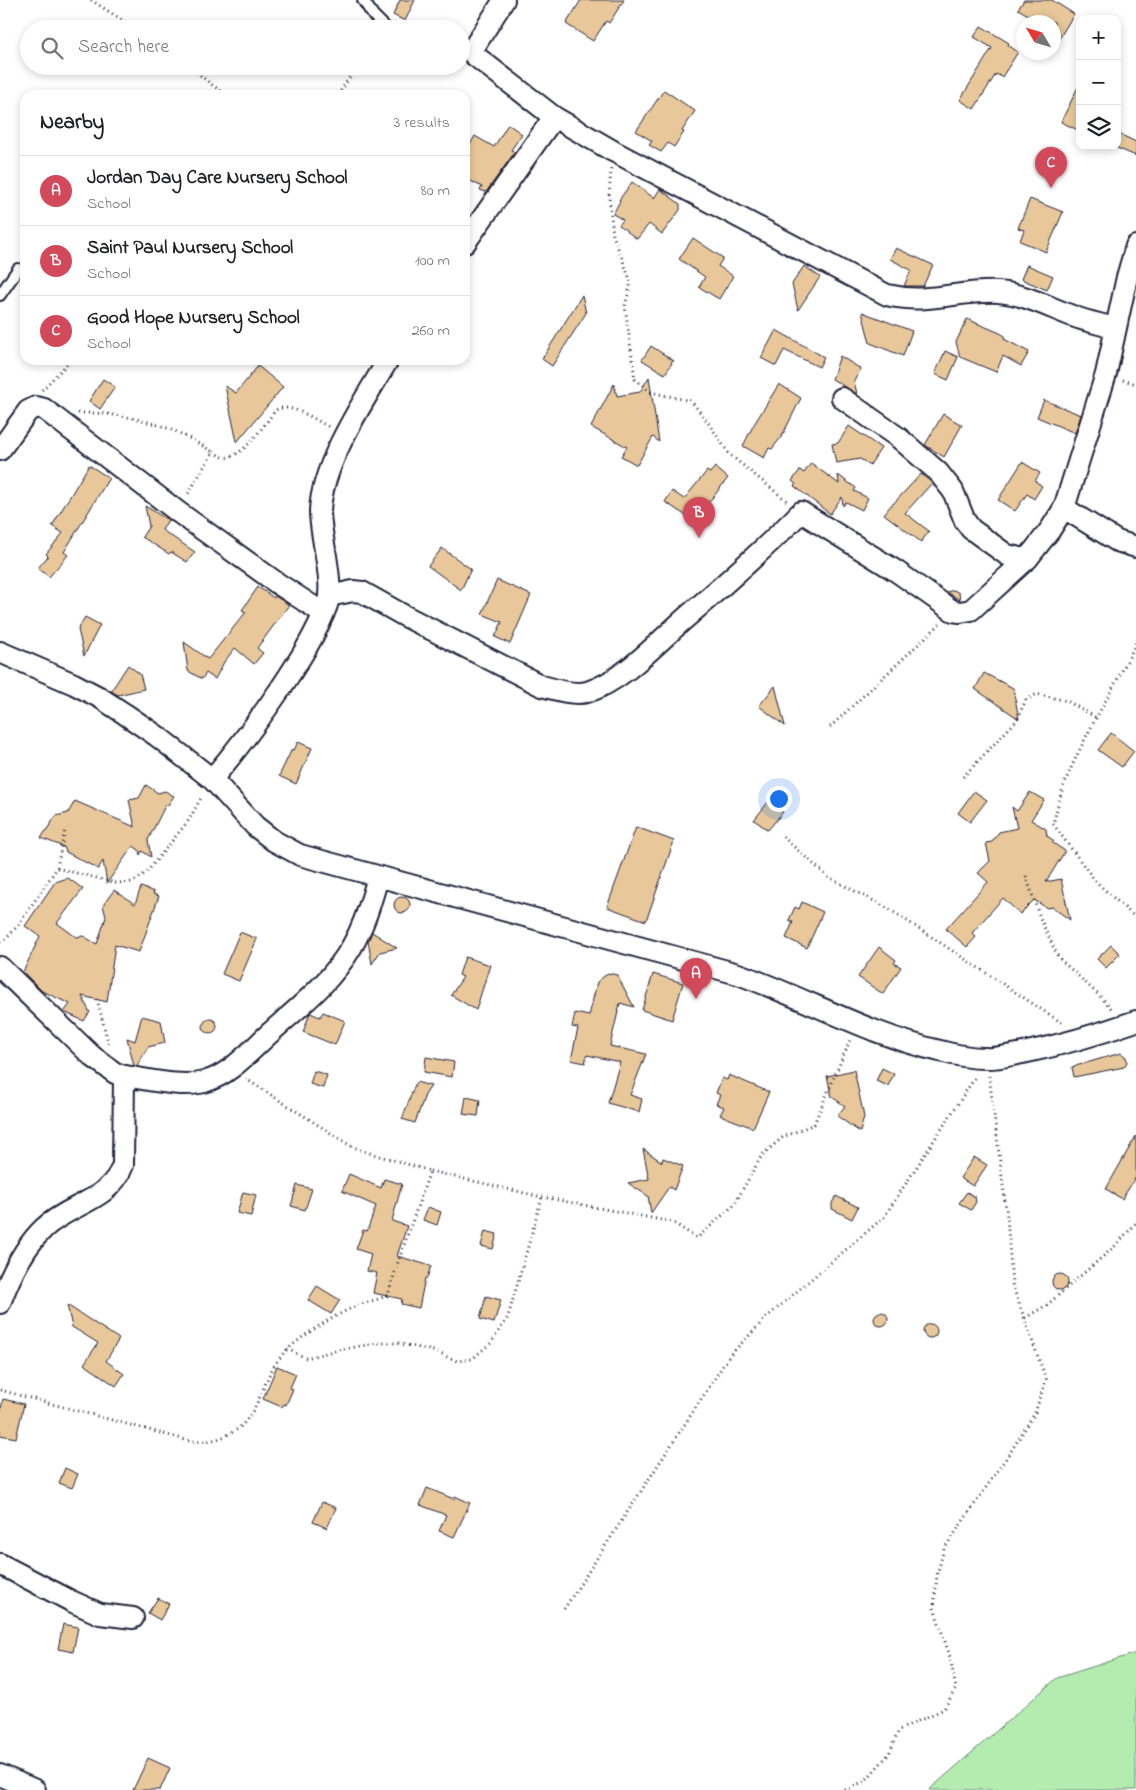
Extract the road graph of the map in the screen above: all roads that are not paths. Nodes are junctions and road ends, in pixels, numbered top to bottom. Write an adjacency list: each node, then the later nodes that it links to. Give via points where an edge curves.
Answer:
1 (363, 0): 3 (lane)
2 (504, 0): 4 (street)
3 (378, 20)
4 (470, 45)
5 (470, 49): 6 (street, via 479,60)
6 (554, 118): 7 (street); 11 (street, via 887,295 917,300 999,292)
7 (470, 236)
8 (1136, 246): 11 (street)
9 (18, 269): 10 (lane)
10 (0, 296)
11 (1115, 328): 15 (street, via 1106,374)
12 (385, 365): 18 (street, via 346,435 326,479 320,514)
13 (842, 398): 17 (street, via 899,438 938,472 953,490 971,529 1007,555)
14 (0, 450): 18 (street, via 28,411 36,407 277,583)
15 (1064, 508): 16 (street, via 1117,540); 17 (street)
16 (1136, 547)
17 (1028, 558): 18 (street, via 971,610 953,611 901,574 801,512 743,568 624,671 585,692 563,692 542,686 362,592 353,591)
18 (326, 604): 20 (street, via 296,665 255,726)
19 (0, 652): 20 (street, via 99,697)
20 (212, 779): 21 (street, via 240,812 274,841 300,855)
21 (378, 877): 23 (street, via 738,974 890,1037 965,1057 987,1058 1042,1049); 24 (street, via 361,930 334,972 231,1069 196,1084)
22 (0, 967): 24 (street, via 92,1056)
23 (1130, 1023)
24 (120, 1074): 25 (street, via 123,1165 118,1177 102,1194 61,1215 44,1228 22,1256)
25 (0, 1303)
26 (0, 1564): 27 (street, via 100,1614)
27 (133, 1618)
28 (0, 1775): 29 (street)
29 (35, 1790)

